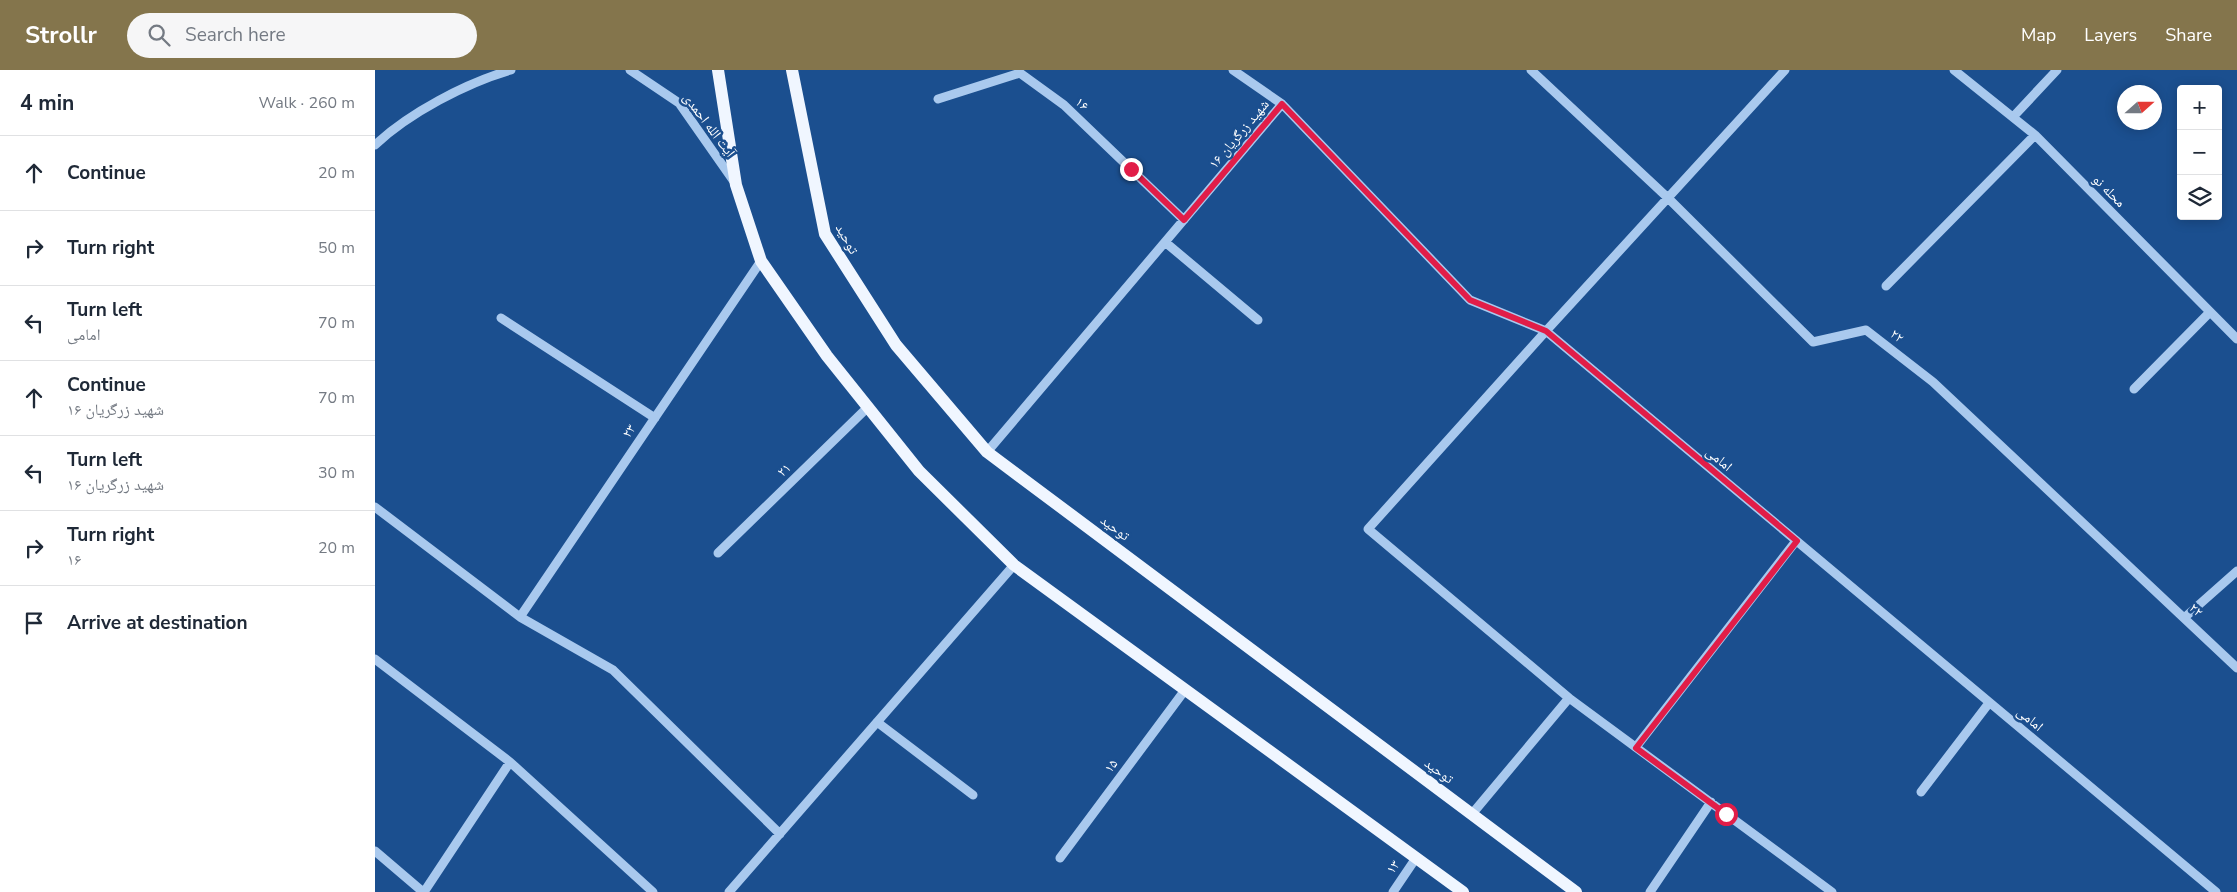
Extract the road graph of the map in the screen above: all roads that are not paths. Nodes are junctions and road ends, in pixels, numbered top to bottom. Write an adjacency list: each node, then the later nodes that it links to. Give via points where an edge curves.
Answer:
1 (511, 70): 14 (street, via 432,104 392,128)
2 (629, 70): 15 (street, آیت الله احمدی, via 679,103)
3 (718, 70): 15 (main road)
4 (792, 70): 29 (main road, توحید, via 825,234 896,345)
5 (1233, 70): 11 (street)
6 (1531, 70): 16 (street, ۲۲)
7 (1785, 70): 16 (street)
8 (1954, 70): 12 (street, محله نو)
9 (2057, 70): 12 (street)
10 (938, 100): 17 (street, ۱۶, via 1020,73 1064,105)
11 (1282, 104): 17 (street, ۱۶ شهید زرگریان); 24 (street, ۱۶ شهید زرگریان, via 1470,300)
12 (2013, 117): 13 (street, محله نو)
13 (2035, 135): 20 (street); 21 (street, محله نو)
14 (375, 145)
15 (736, 185): 19 (main road)
16 (1668, 198): 24 (street); 36 (street, ۲۲, via 1813,342 1866,330 1933,382)
17 (1184, 220): 18 (street, ۱۶ شهید زرگریان)
18 (1165, 242): 23 (street); 29 (street, ۱۶ شهید زرگریان)
19 (761, 261): 27 (main road, via 827,356); 28 (street, ۲۳)
20 (1886, 286)
21 (2210, 312): 25 (street, محله نو); 26 (street)
22 (501, 318): 28 (street)
23 (1258, 320)
24 (1546, 331): 31 (street, امامی); 40 (street, via 1369,529)
25 (2237, 339)
26 (2134, 389)
27 (868, 407): 32 (street, ۲۱); 33 (main road, via 919,471)
28 (655, 418): 35 (street, ۲۳)
29 (987, 452): 48 (main road, توحید)
30 (375, 507): 35 (street)
31 (1797, 541): 41 (street, امامی); 43 (street)
32 (718, 553)
33 (1014, 565): 39 (main road); 42 (street)
34 (2237, 571): 36 (street)
35 (520, 617): 49 (street, via 613,670)
36 (2184, 618): 38 (street, ۲۲)
37 (375, 659): 44 (street)
38 (2237, 668)
39 (1185, 690): 51 (street, ۱۵); 52 (main road)
40 (1569, 698): 43 (street); 48 (street)
41 (1989, 703): 45 (street); 61 (street, امامی)
42 (877, 722): 46 (street); 49 (street)
43 (1636, 748): 47 (street)
44 (510, 762): 53 (street); 54 (street)
45 (1921, 792)
46 (973, 795)
47 (1711, 802): 59 (street); 60 (street)
48 (1472, 814): 58 (main road, توحید)
49 (780, 834): 55 (street)
50 (375, 851): 53 (street)
51 (1060, 858)
52 (1417, 858): 56 (street, ۱۳); 57 (main road)
53 (423, 892)
54 (653, 892)
55 (729, 892)
56 (1393, 892)
57 (1463, 892)
58 (1576, 892)
59 (1650, 892)
60 (1832, 892)
61 (2216, 892)

